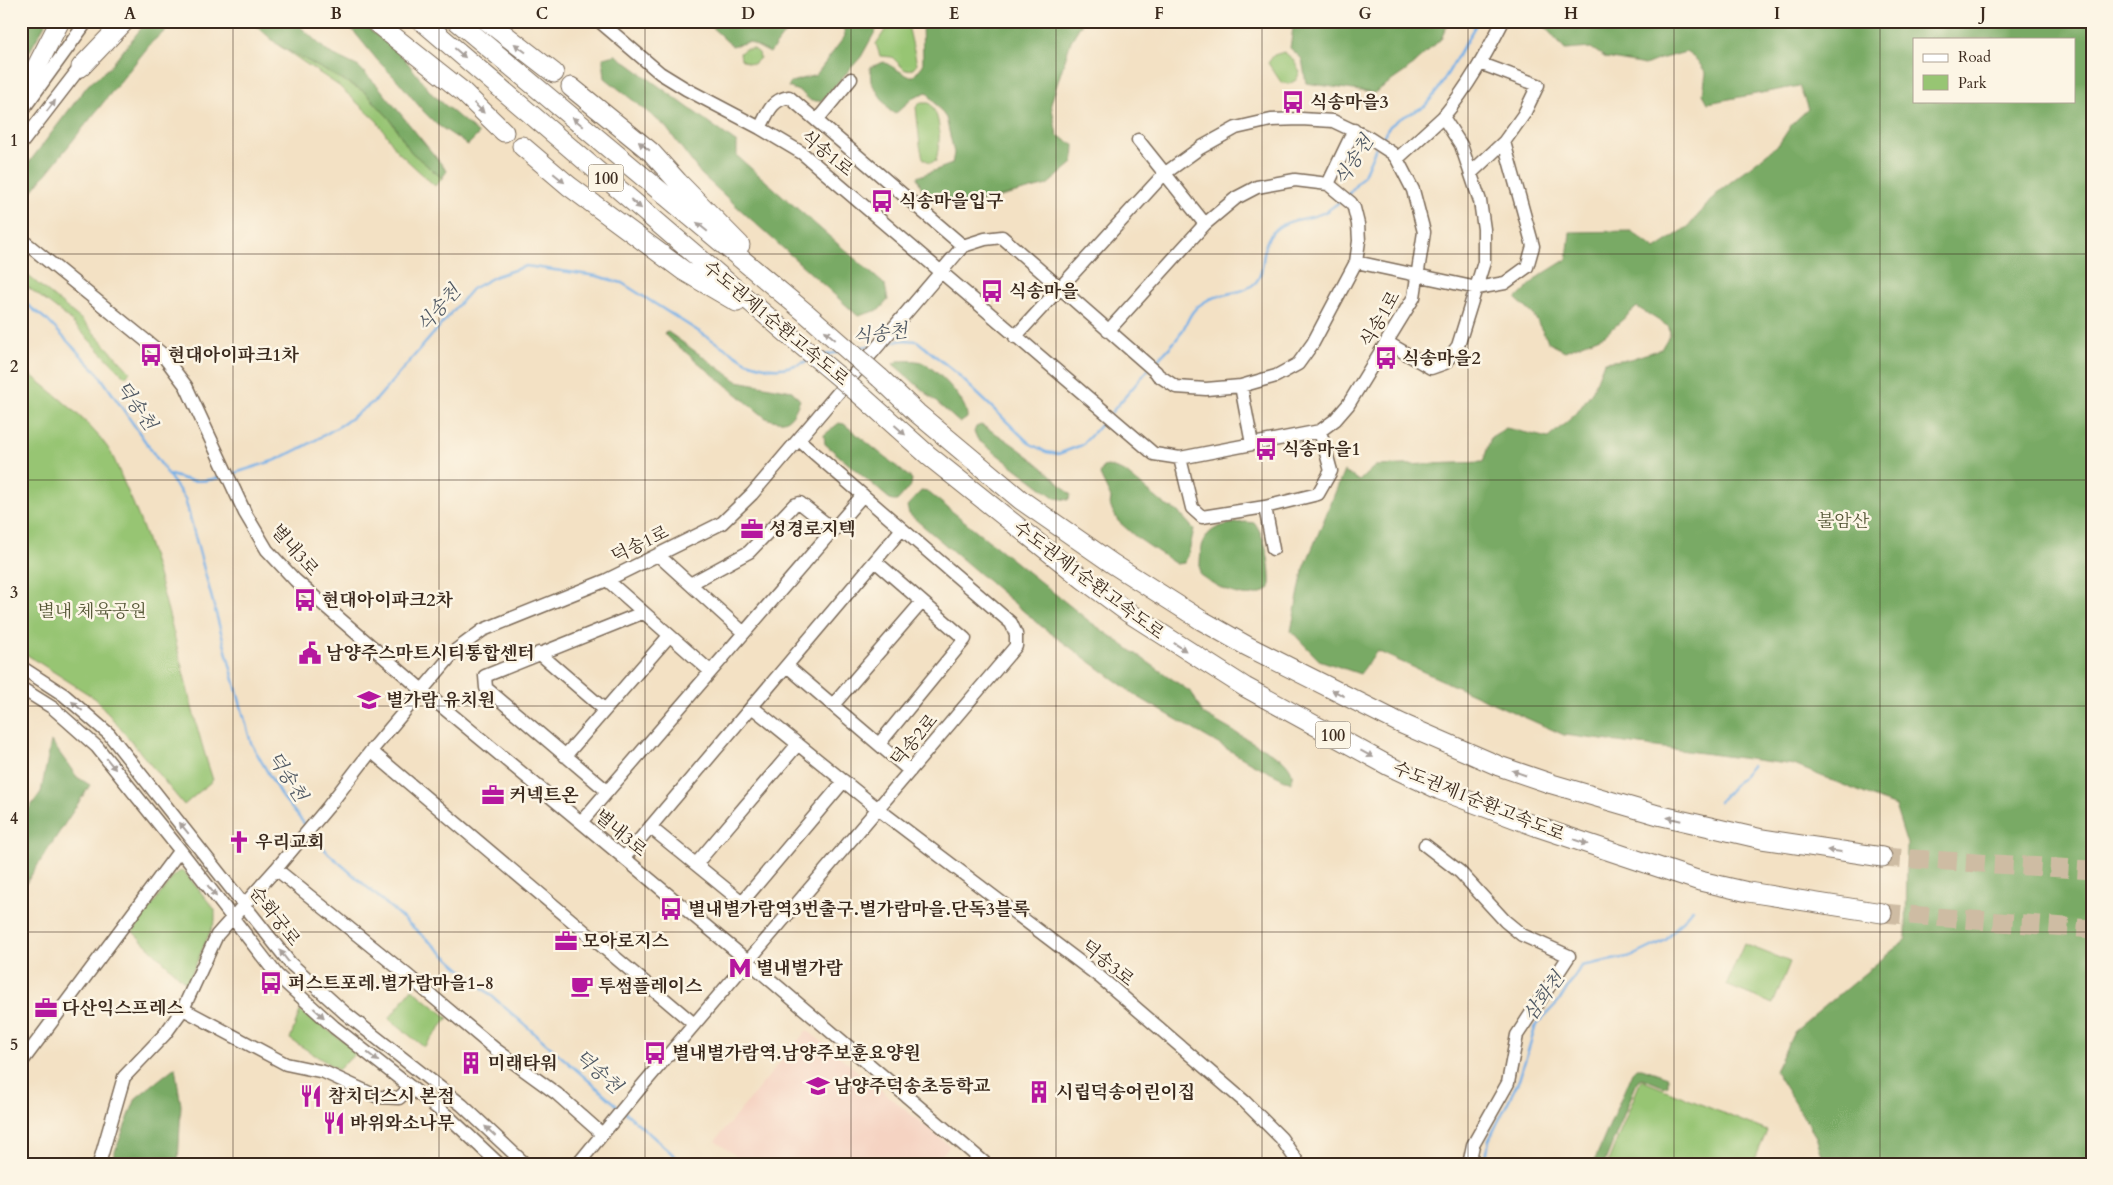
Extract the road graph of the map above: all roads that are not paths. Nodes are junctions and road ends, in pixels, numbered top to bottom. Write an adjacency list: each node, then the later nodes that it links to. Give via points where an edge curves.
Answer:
1 (60, 21): 16 (highway)
2 (87, 21): 17 (street)
3 (112, 21): 12 (street)
4 (125, 21): 12 (highway)
5 (374, 21): 22 (highway, one-way to 22, via 462,91)
6 (422, 21): 40 (highway, 수도권제1순환고속도로 / 100, one-way to 40)
7 (457, 21): 39 (highway, 수도권제1순환고속도로 / 100, one-way to 7)
8 (487, 21): 13 (highway, one-way to 8)
9 (599, 21): 20 (street, 식송1로, via 660,73)
10 (1503, 21): 11 (street)
11 (1482, 64): 18 (street); 24 (street, via 1538,85 1524,114)
12 (81, 67): 25 (street, one-way to 12)
13 (554, 74)
14 (851, 79): 19 (street)
15 (571, 87): 39 (highway, one-way to 15, via 651,152)
16 (21, 97)
17 (21, 112)
18 (1443, 117): 27 (street); 28 (street, via 1461,145)
19 (817, 120): 20 (street, via 789,97 781,98 772,104); 33 (street)
20 (760, 128): 35 (street, 식송1로, via 802,153)
21 (1354, 130): 27 (street, 식송1로); 29 (street, 식송1로, via 1333,121 1301,119 1271,120 1236,128 1200,148); 30 (street)
22 (504, 132)
23 (1138, 140): 29 (street)
24 (1504, 142): 28 (street); 38 (street, via 1533,246 1527,267 1506,283)
25 (21, 144)
26 (522, 146): 40 (highway, one-way to 40, via 569,186 684,271)
27 (1397, 159): 36 (street, 식송1로, via 1413,190 1424,232)
28 (1472, 172): 38 (street, via 1484,229 1484,262)
29 (1164, 174): 31 (street); 37 (street, 식송1로)
30 (1328, 184): 31 (street, via 1294,180 1257,187 1236,198); 34 (street, via 1354,208 1359,240)
31 (1205, 224): 41 (street)
32 (21, 239): 67 (street, 별내3로, via 161,353 186,386 234,491 267,550 295,580)
33 (962, 246): 35 (street, 덕송1로); 37 (street, via 985,238 1002,238)
34 (1356, 262): 36 (street); 44 (street, via 1313,343 1298,364 1276,376)
35 (940, 272): 42 (street, 식송1로); 46 (street, 덕송1로)
36 (1418, 274): 38 (street); 43 (street, 식송1로, via 1414,297)
37 (1059, 288): 41 (street); 42 (street, 식송1로)
38 (1477, 288): 43 (street, via 1458,346 1445,363 1431,368)
39 (803, 311): 83 (highway, 수도권제1순환고속도로 / 100, one-way to 39, bridge, via 1762,839 1658,815 1499,766 1400,723 1201,620 1113,564 1021,500)
40 (785, 331): 88 (highway, 수도권제1순환고속도로 / 100, one-way to 88, bridge, via 929,456 1129,613 1245,687 1389,766 1440,790 1538,827 1700,881 1748,892)
41 (1108, 331): 44 (street, via 1176,387)
42 (1015, 337): 48 (street, 식송1로, via 1154,454)
43 (1388, 343): 45 (street, 식송1로, via 1348,405)
44 (1241, 386): 47 (street)
45 (1320, 431): 47 (street, 식송1로); 50 (street, via 1331,471 1318,494)
46 (799, 440): 49 (street, 덕송2로); 54 (street, 덕송1로, via 722,523)
47 (1252, 444): 48 (street, 식송1로)
48 (1180, 458): 50 (street, via 1192,508 1202,517)
49 (863, 495): 51 (street, 덕송2로); 52 (street)
50 (1265, 506): 53 (street)
51 (902, 529): 55 (street); 75 (street, 덕송2로, via 1011,624 1016,634 1016,646)
52 (834, 530): 57 (street, via 800,503 794,505 749,552); 60 (street)
53 (1273, 548)
54 (658, 555): 56 (street, 덕송1로); 57 (street)
55 (875, 561): 58 (street); 63 (street)
56 (607, 580): 59 (street); 67 (street, 덕송1로, via 483,630 456,650)
57 (690, 584): 60 (street)
58 (922, 602): 68 (street); 72 (street, via 965,639)
59 (642, 612): 61 (street); 62 (street)
60 (744, 633): 65 (street)
61 (669, 636): 65 (street); 70 (street)
62 (539, 653): 70 (street); 74 (street, via 486,676 486,688)
63 (787, 666): 68 (street); 69 (street)
64 (21, 667): 87 (street, 순화궁로, one-way to 64, via 109,734 64,695)
65 (710, 671): 77 (street)
66 (21, 688): 82 (street, 순화궁로, one-way to 82, via 54,708 97,747)
67 (422, 690): 73 (street, 덕송1로); 79 (street, 별내3로)
68 (833, 705): 72 (street)
69 (752, 707): 71 (street, 덕송3로); 80 (street)
70 (605, 710): 74 (street)
71 (798, 744): 76 (street, 덕송3로); 85 (street)
72 (879, 744): 75 (street)
73 (371, 751): 86 (street, 덕송1로); 92 (street)
74 (565, 756): 77 (street)
75 (910, 770): 78 (street, 덕송2로)
76 (844, 781): 78 (street, 덕송3로); 85 (street, via 742,902)
77 (607, 792): 79 (street)
78 (878, 808): 90 (street, 덕송2로); 101 (street, 덕송3로, via 1101,978 1244,1102 1281,1138)
79 (581, 822): 84 (street, 별내3로)
80 (650, 827): 84 (street); 85 (street)
81 (1425, 845): 102 (street, via 1460,872 1522,935 1569,956 1517,1034 1508,1083 1473,1146)
82 (180, 850): 89 (street, 순화궁로, one-way to 89); 93 (street)
83 (1882, 857)
84 (624, 858): 90 (street, 별내3로)
85 (696, 864)
86 (276, 869): 87 (street); 95 (street, via 495,1050 557,1094)
87 (243, 904): 89 (street); 98 (street, 순화궁로, one-way to 87, via 462,1105 345,1013 290,964)
88 (1882, 913)
89 (232, 917): 91 (street, via 217,936); 94 (street, 순화궁로, one-way to 94, via 277,975 334,1027)
90 (748, 961): 92 (street, 덕송2로); 100 (street, 별내3로)
91 (183, 1009): 94 (street, via 286,1064 324,1072 378,1098 399,1098); 96 (street, via 166,1034 124,1076)
92 (694, 1024): 95 (street, 덕송2로)
93 (21, 1063)
94 (411, 1087): 97 (street, 순화궁로)
95 (602, 1134): 99 (street)
96 (99, 1164)
97 (499, 1164)
98 (525, 1164)
99 (578, 1164)
100 (986, 1164)
101 (1299, 1164)
102 (1470, 1164)

